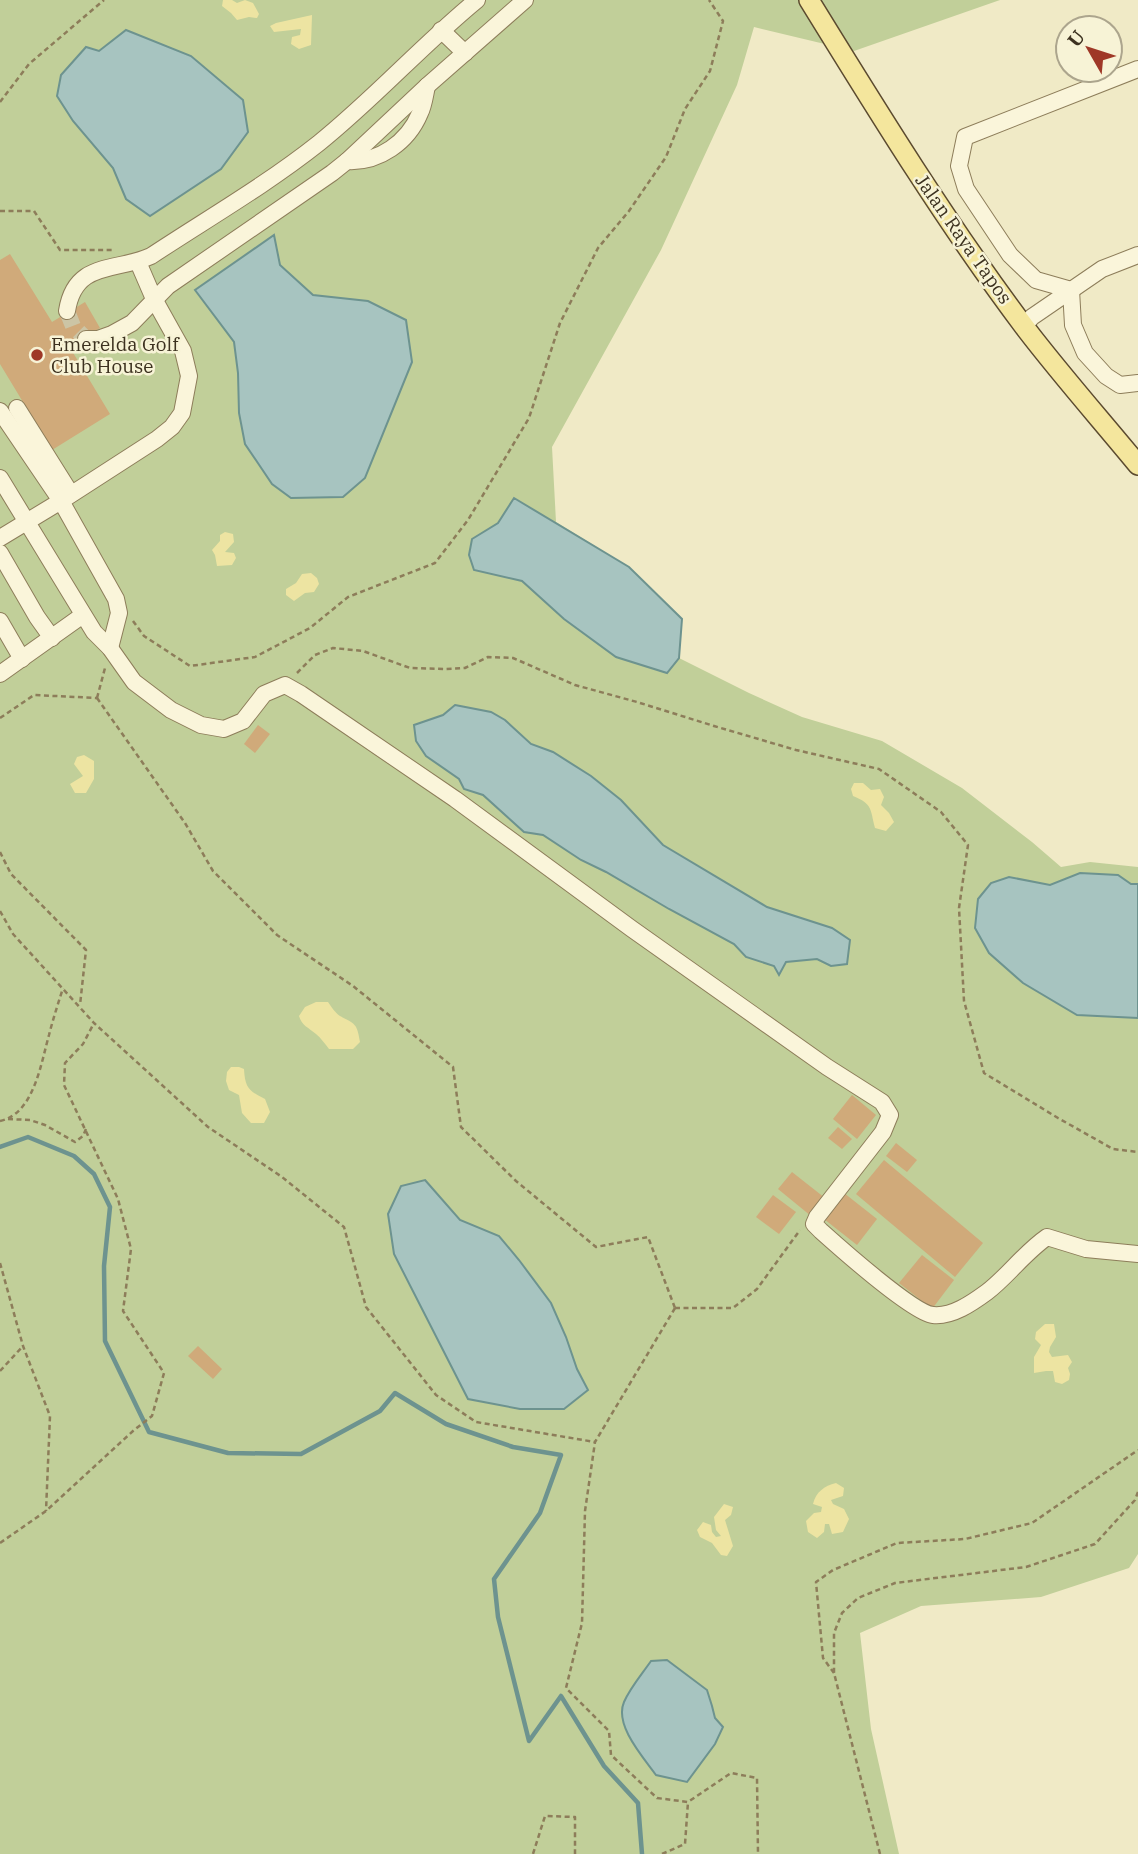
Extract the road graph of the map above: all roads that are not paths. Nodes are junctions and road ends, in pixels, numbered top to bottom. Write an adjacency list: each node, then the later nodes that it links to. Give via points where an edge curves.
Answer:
1 (477, 0): 4 (street)
2 (525, 0): 5 (street)
3 (808, 0): 12 (main road, Jalan Raya Tapos, via 907,158)
4 (441, 30): 5 (street); 8 (street, via 318,144)
5 (465, 53): 10 (street, via 347,161)
6 (1138, 69): 9 (street, via 965,137 959,166 966,189 1010,255 1036,280)
7 (1138, 255): 9 (street, via 1102,269)
8 (145, 259): 10 (street); 11 (street, via 92,273 78,284)
9 (1071, 290): 12 (street); 14 (street, via 1073,326 1085,352 1120,385)
10 (154, 299): 13 (street, via 132,323 98,339); 19 (street, via 183,351 189,376 183,413 157,439)
11 (67, 311)
12 (1024, 326): 17 (main road, Jalan Raya Tapos)
13 (86, 339)
14 (1138, 383)
15 (17, 408): 19 (street)
16 (0, 411): 19 (street)
17 (1138, 465)
18 (0, 478): 20 (street)
19 (66, 498): 20 (street); 26 (street, via 117,599 119,613)
20 (26, 522): 21 (street); 23 (street)
21 (0, 538)
22 (0, 553): 25 (street)
23 (83, 615): 25 (street); 26 (street)
24 (0, 621): 27 (street)
25 (52, 638): 27 (street)
26 (110, 648): 29 (street, via 134,682 171,710 201,725 223,729 243,720 264,694 285,685 301,694 882,1102 890,1115 883,1132 814,1224 923,1312 953,1313 989,1291 1046,1237 1086,1249)
27 (22, 659): 28 (street)
28 (0, 674)
29 (1138, 1254)

